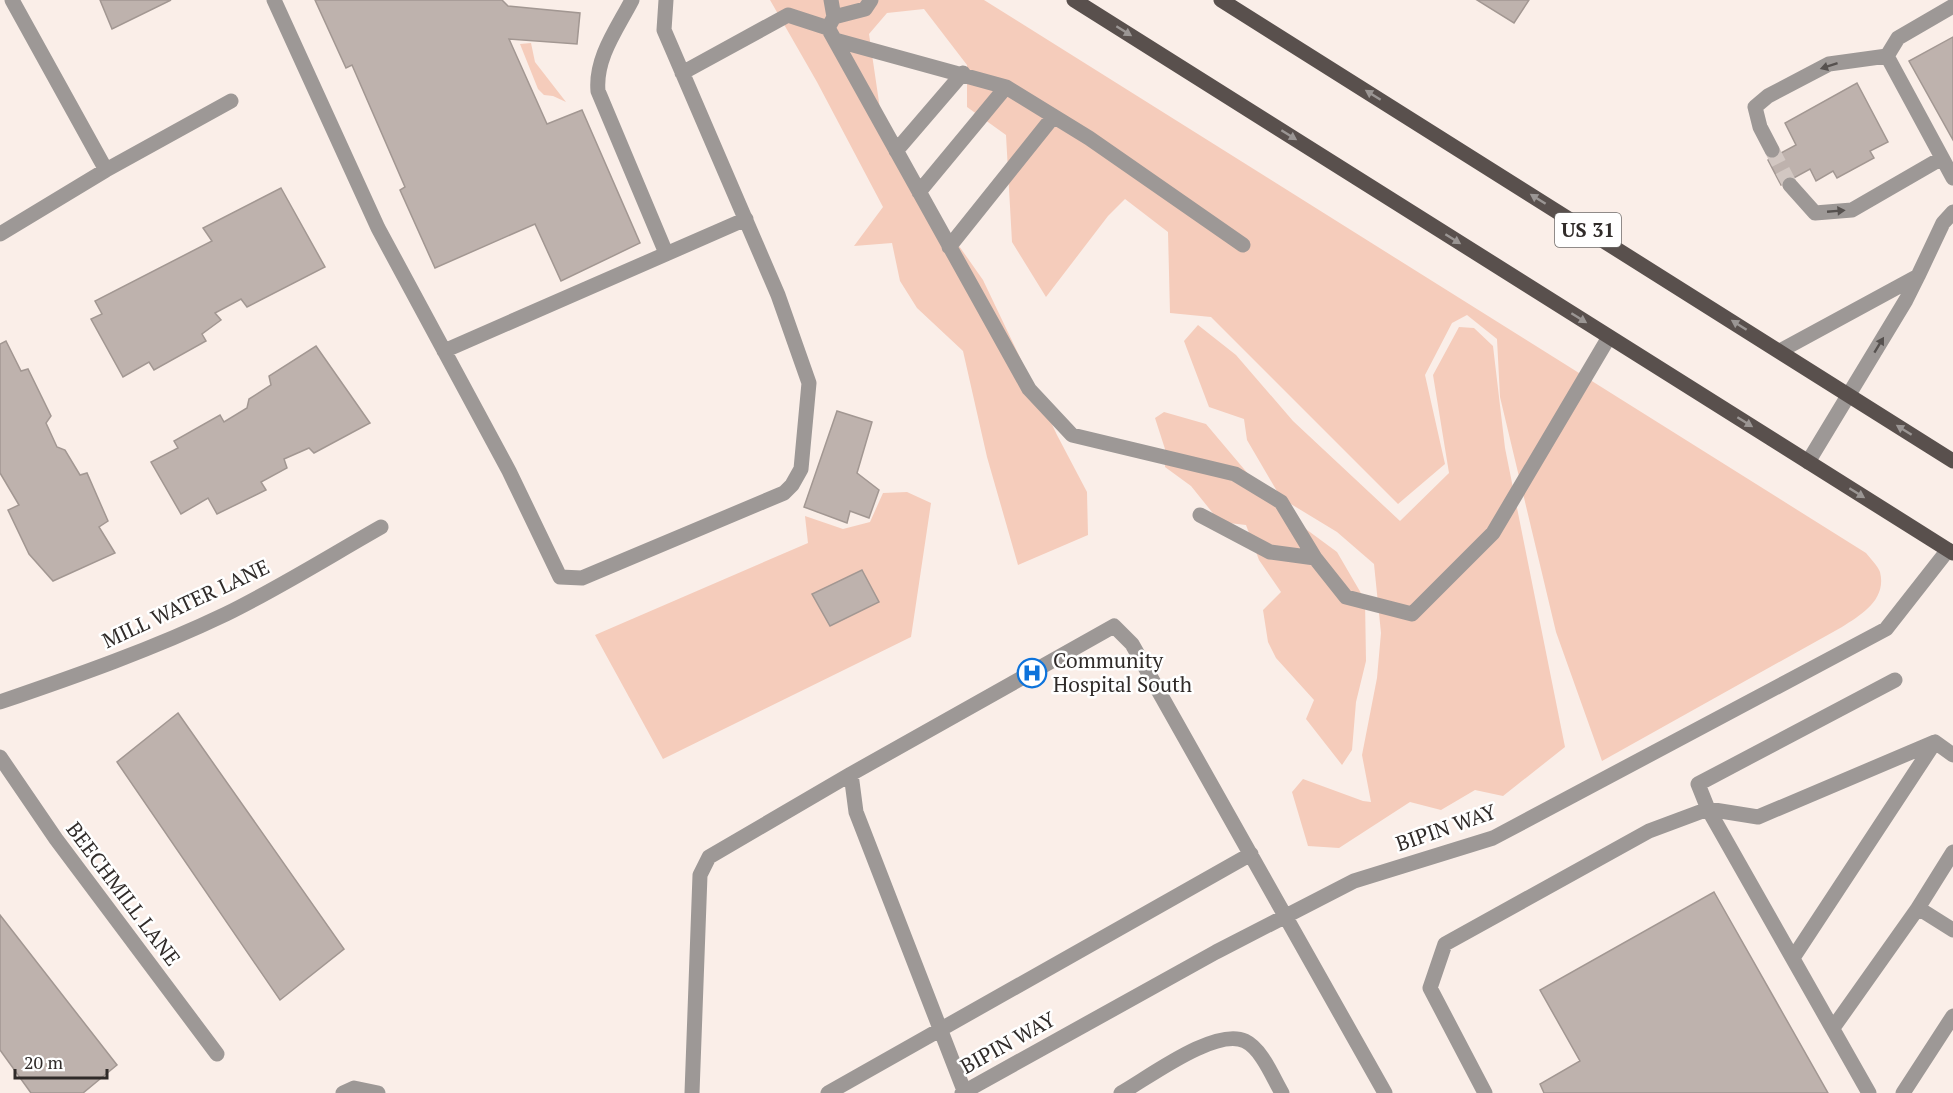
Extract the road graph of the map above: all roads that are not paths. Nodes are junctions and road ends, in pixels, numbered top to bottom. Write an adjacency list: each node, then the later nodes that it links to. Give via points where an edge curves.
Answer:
1 (12, 0): 20 (street)
2 (274, 0): 32 (street, via 378,228)
3 (632, 0): 29 (street, via 600,61 598,91)
4 (666, 0): 12 (street, via 664,30)
5 (831, 0): 10 (street)
6 (871, 0): 10 (street, via 865,9)
7 (1074, 0): 31 (main road, one-way to 31)
8 (1221, 0): 33 (main road, US 31, one-way to 8)
9 (1953, 6): 11 (street, via 1898,38)
10 (832, 28): 12 (street, via 788,15); 13 (street); 18 (street)
11 (1887, 56): 17 (street, one-way to 17, via 1829,64 1768,96 1755,107); 19 (street)
12 (682, 73): 25 (street)
13 (963, 73): 14 (street); 18 (street)
14 (1006, 87): 16 (street); 23 (street)
15 (231, 101): 20 (street)
16 (1053, 117): 27 (street); 28 (street)
17 (1772, 150)
18 (896, 151): 23 (street)
19 (1942, 158): 21 (street); 22 (street, one-way to 19, via 1815,213 1852,210)
20 (106, 170): 26 (street)
21 (1953, 178)
22 (1790, 185)
23 (919, 192): 28 (street)
24 (1953, 212): 30 (street, via 1943,223)
25 (746, 219): 29 (street); 32 (street, via 809,383 801,469 784,493 582,578 560,577 509,471)
26 (0, 234)
27 (1243, 245)
28 (950, 247): 40 (street, via 1029,389 1072,435 1235,474 1281,502)
29 (666, 253): 32 (street)
30 (1918, 276): 33 (street); 34 (street, one-way to 30)
31 (1609, 337): 36 (main road, one-way to 36); 40 (street, via 1492,533 1412,614 1346,597)
32 (444, 351)
33 (1780, 351): 34 (main road, US 31)
34 (1848, 394): 35 (main road, US 31, one-way to 34); 36 (street)
35 (1953, 461)
36 (1808, 462): 39 (main road, one-way to 39)
37 (1200, 515): 40 (street, via 1270,552)
38 (381, 527): 42 (street, MILL WATER LANE, via 187,632)
39 (1950, 552): 51 (street, BIPIN WAY, via 1886,629 1493,838 1354,881)
40 (1315, 558)
41 (1895, 680): 47 (street, via 1698,784)
42 (0, 702)
43 (1935, 742): 44 (street); 47 (street, via 1758,817); 53 (street)
44 (1953, 755)
45 (0, 757): 57 (street, BEECHMILL LANE, via 56,839)
46 (851, 774): 49 (street, via 1114,626 1132,644); 56 (street, via 856,812); 60 (street, via 709,857 700,875)
47 (1708, 809): 53 (street); 66 (street, via 1649,831 1445,944 1430,988)
48 (1953, 852): 50 (street)
49 (1251, 854): 51 (street); 56 (street)
50 (1918, 908): 52 (street); 55 (street)
51 (1286, 916): 62 (street, BIPIN WAY); 65 (street)
52 (1953, 930)
53 (1793, 958): 55 (street)
54 (1953, 1016): 68 (street)
55 (1833, 1028): 67 (street)
56 (940, 1029): 61 (street); 62 (street)
57 (217, 1054)
58 (343, 1093): 59 (street, via 354,1088)
59 (378, 1093)
60 (692, 1093)
61 (828, 1093)
62 (964, 1093)
63 (1121, 1093): 64 (street, via 1206,1044 1226,1037 1246,1041)
64 (1282, 1093)
65 (1385, 1093)
66 (1485, 1093)
67 (1869, 1093)
68 (1903, 1093)

